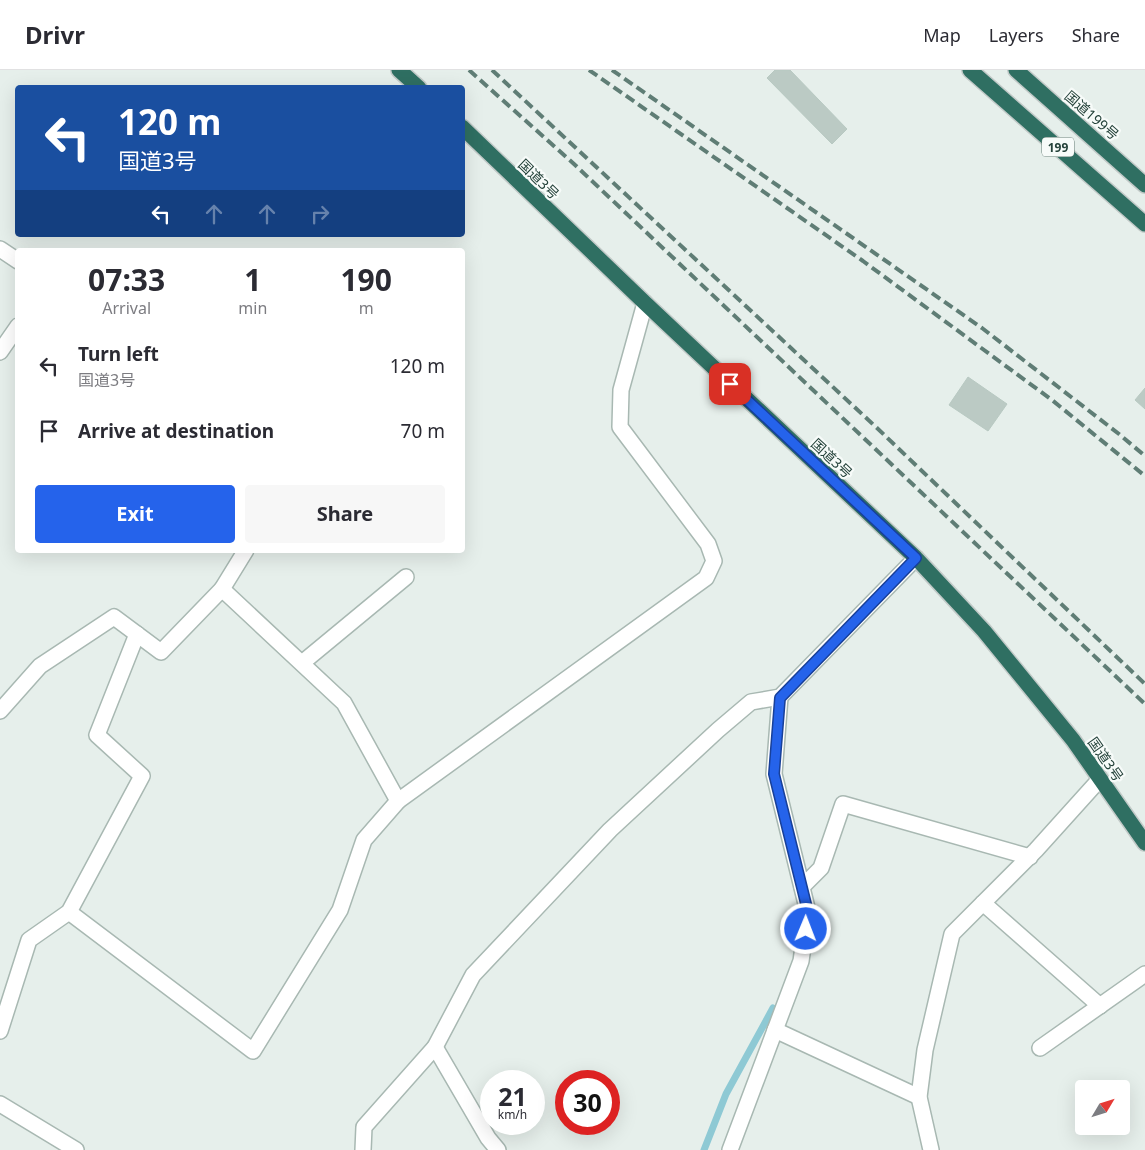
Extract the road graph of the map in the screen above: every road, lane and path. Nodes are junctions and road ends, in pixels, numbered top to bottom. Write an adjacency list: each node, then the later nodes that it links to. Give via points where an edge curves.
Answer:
1 (399, 70): 4 (highway)
2 (970, 70): 7 (highway, 199)
3 (1016, 70): 6 (highway, 国道199号 / 199)
4 (416, 85)
5 (465, 130): 10 (highway, 国道3号)
6 (1145, 185)
7 (1145, 224)
8 (0, 249): 9 (street)
9 (15, 259)
10 (644, 303): 14 (highway, 国道3号); 22 (street, via 621,390 620,426 708,544 714,561 706,578)
11 (15, 330): 12 (street)
12 (0, 352)
13 (244, 553): 16 (street)
14 (916, 558): 19 (street); 21 (highway, 国道3号, via 984,631)
15 (406, 577): 18 (street)
16 (222, 589): 17 (street, via 161,652); 18 (street)
17 (136, 634): 20 (street, via 114,616 40,666); 27 (street, via 97,735 142,776)
18 (302, 664): 22 (street, via 344,703)
19 (780, 698): 25 (street, via 774,774); 32 (street, via 751,702 610,830 472,975)
20 (0, 711)
21 (1100, 779): 23 (highway, 国道3号); 24 (street)
22 (398, 802): 27 (street, via 364,840 340,910 253,1052)
23 (1145, 842)
24 (1030, 857): 25 (street, via 843,804 821,868); 26 (street)
25 (802, 887): 30 (street, via 808,912 801,961)
26 (983, 903): 29 (street); 34 (street, via 952,934 925,1050)
27 (69, 912): 31 (street, via 29,940)
28 (1145, 974): 29 (street)
29 (1100, 1006): 33 (street)
30 (776, 1030): 34 (street); 39 (street)
31 (0, 1031)
32 (434, 1047): 37 (street, via 364,1127); 38 (street)
33 (1040, 1048)
34 (920, 1097): 40 (street)
35 (0, 1104): 36 (street)
36 (76, 1150)
37 (363, 1150)
38 (498, 1150)
39 (730, 1150)
40 (931, 1150)

